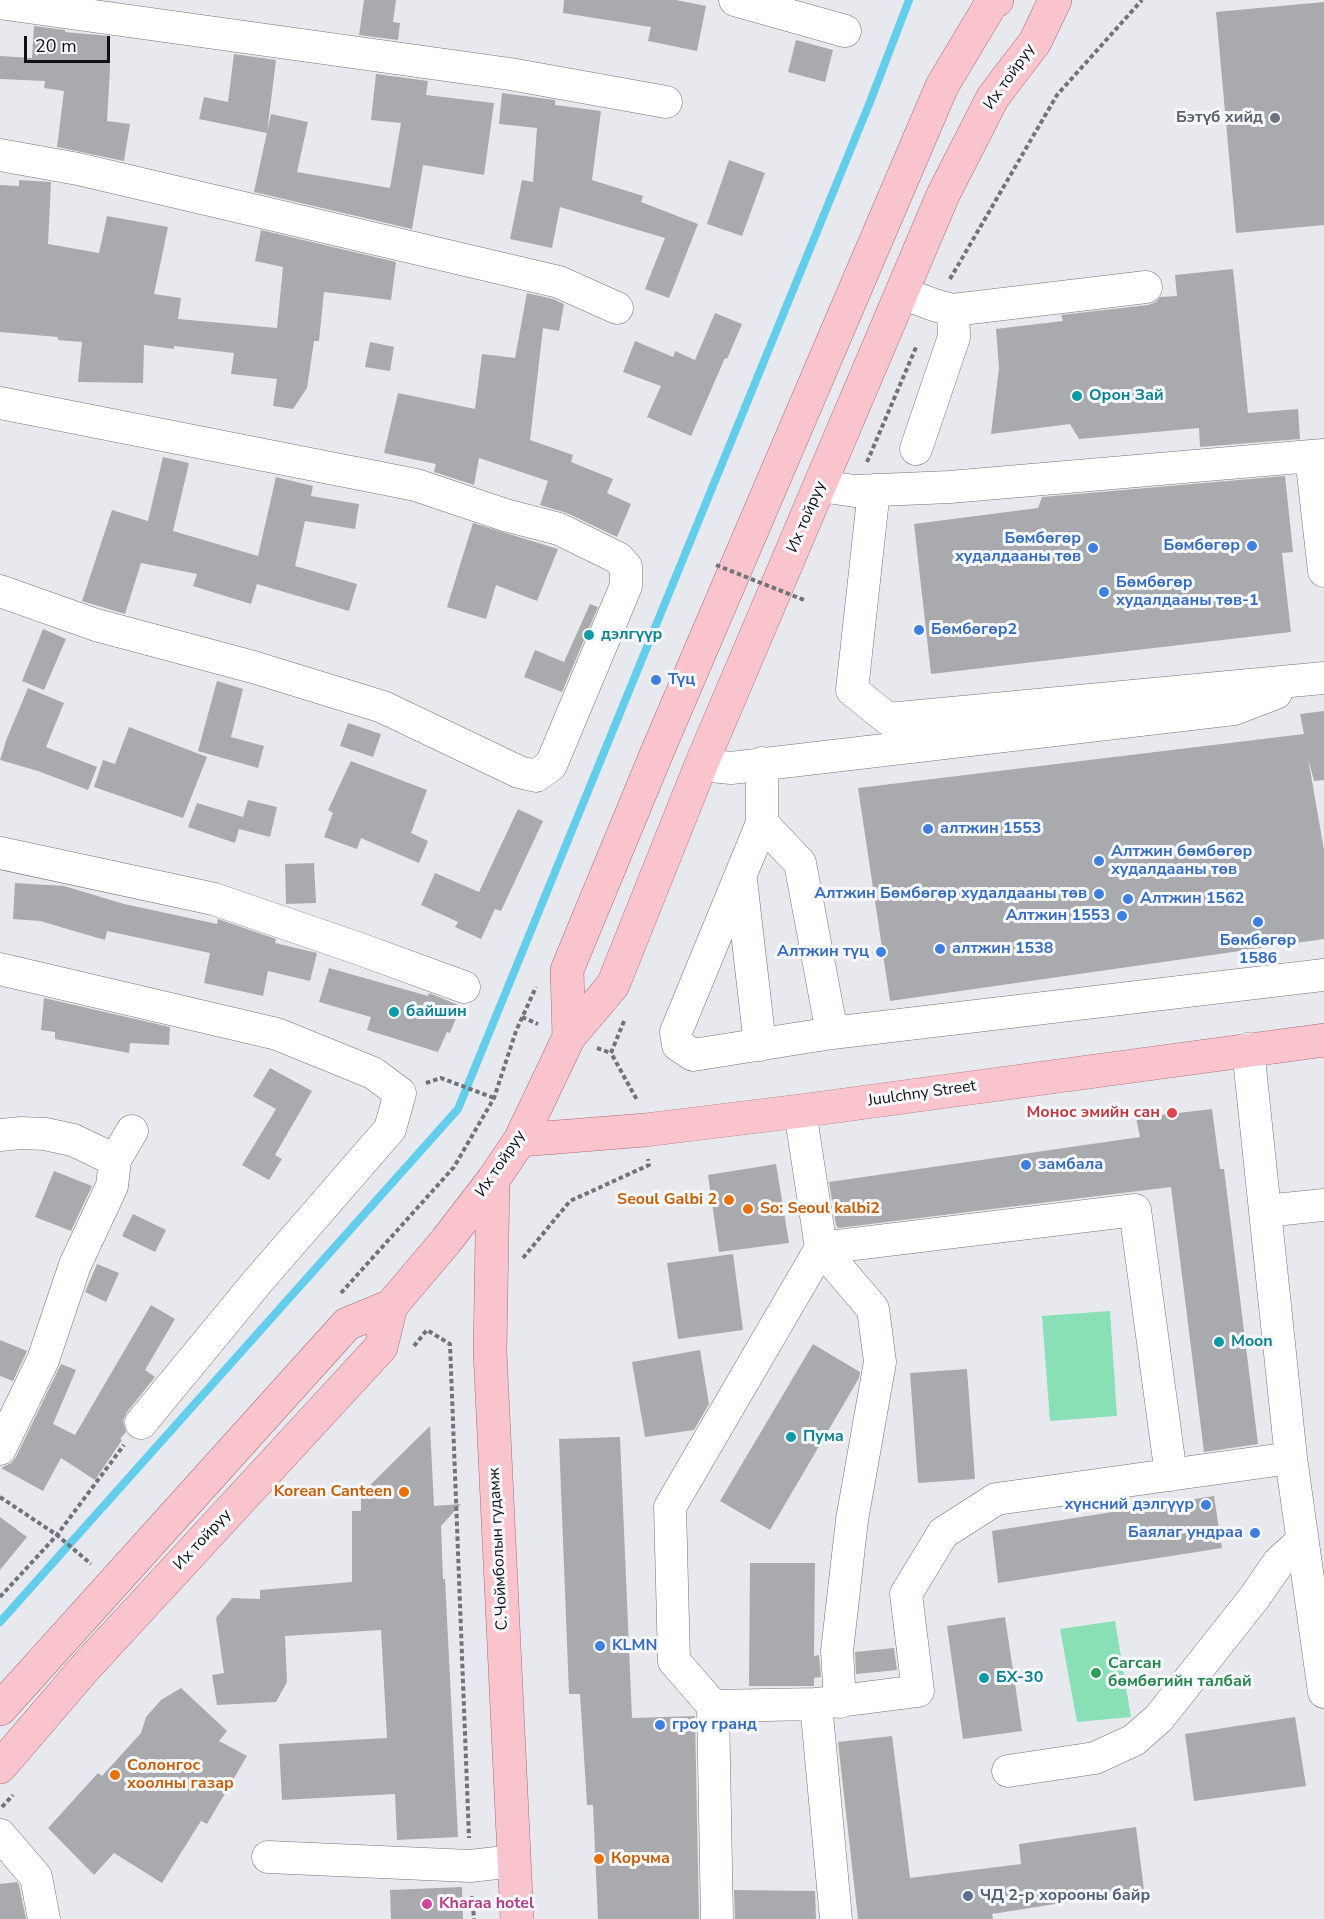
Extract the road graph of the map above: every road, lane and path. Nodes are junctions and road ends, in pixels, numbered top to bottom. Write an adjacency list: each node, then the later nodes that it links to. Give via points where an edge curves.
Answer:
1 (735, 0): 6 (street)
2 (1054, 0): 10 (main road, Их тойруу, via 1035,42 988,107 943,195)
3 (1142, 0): 12 (path, via 1057,95)
4 (993, 1): 38 (main road, Их тойруу, via 942,86 901,179 567,970)
5 (0, 3): 7 (street, via 510,74)
6 (845, 31)
7 (666, 102)
8 (0, 155): 11 (street, via 78,169 559,282)
9 (1146, 287): 12 (street)
10 (902, 293): 12 (street); 16 (main road, Их тойруу)
11 (617, 308)
12 (944, 308): 14 (street, via 954,338); 17 (path)
13 (0, 403): 22 (street, via 416,485 559,529 618,558 626,567 626,586 550,765 536,776 519,772 383,707 96,625)
14 (916, 449)
15 (1318, 455): 17 (street, via 950,488); 20 (street)
16 (820, 486): 17 (street); 28 (main road, Их тойруу)
17 (864, 491): 26 (street, via 852,690 888,719)
18 (716, 566): 24 (path, bridge)
19 (728, 567): 21 (path)
20 (1324, 571)
21 (723, 577)
22 (0, 591)
23 (803, 593): 25 (path)
24 (804, 600)
25 (798, 603)
26 (1319, 679): 27 (street, via 1234,709)
27 (762, 763): 28 (street, via 731,768); 29 (street)
28 (701, 765): 38 (main road, Их тойруу, via 613,985)
29 (762, 824): 31 (street); 37 (street, via 800,863)
30 (0, 853): 35 (street, via 214,899)
31 (740, 876): 40 (street); 40 (street, via 676,1032 678,1045 693,1055)
32 (0, 969): 58 (street, via 278,1034 373,1073 400,1093 390,1129)
33 (1324, 975): 37 (street)
34 (537, 985): 43 (path, via 516,1030)
35 (464, 987)
36 (624, 1020): 45 (path, via 610,1053 643,1110)
37 (832, 1033): 40 (street)
38 (569, 1037): 48 (main road, Их тойруу)
39 (1324, 1040): 41 (main road, Juulchny Street)
40 (760, 1045)
41 (1248, 1050): 44 (main road, Juulchny Street); 52 (street)
42 (441, 1078): 43 (path)
43 (494, 1098): 55 (path, via 454,1167)
44 (801, 1111): 45 (main road, Juulchny Street); 53 (street)
45 (645, 1130): 48 (main road, Juulchny Street); 54 (path, via 649,1166 570,1201)
46 (132, 1131): 49 (street)
47 (0, 1135): 49 (street, via 45,1134 73,1140)
48 (520, 1140): 50 (main road, Их тойруу)
49 (115, 1160): 59 (street, via 112,1186 75,1265 43,1360)
50 (493, 1180): 56 (main road, Их тойруу); 75 (main road, С.Чоймболын гудамж, via 490,1351)
51 (1324, 1205): 52 (street)
52 (1265, 1211): 60 (street)
53 (821, 1248): 61 (street, via 1135,1210); 68 (street, via 873,1309 880,1362 852,1520); 69 (street, via 670,1507 675,1661)
54 (519, 1264)
55 (337, 1297)
56 (391, 1306): 70 (main road, Их тойруу, via 347,1323); 71 (main road, Их тойруу, via 381,1347 84,1669)
57 (450, 1344): 76 (path)
58 (141, 1423): 63 (path)
59 (0, 1449)
60 (1291, 1458): 61 (street); 64 (street)
61 (1171, 1475): 68 (street, via 996,1499 944,1533 906,1594 918,1691)
62 (0, 1497): 63 (path)
63 (57, 1534): 65 (path); 66 (path)
64 (1302, 1541): 67 (street); 72 (street, via 1279,1563 1159,1718 1134,1740 1095,1758)
65 (94, 1566)
66 (0, 1597)
67 (1324, 1692)
68 (828, 1703): 69 (street); 81 (street)
69 (713, 1706): 80 (street)
70 (0, 1709)
71 (0, 1767)
72 (1008, 1771)
73 (0, 1835): 77 (street, via 36,1877)
74 (268, 1857): 76 (street)
75 (514, 1861): 76 (street); 79 (main road, С.Чоймболын гудамж)
76 (470, 1866): 78 (path)
77 (44, 1919)
78 (474, 1919)
79 (517, 1919)
80 (717, 1919)
81 (836, 1919)

